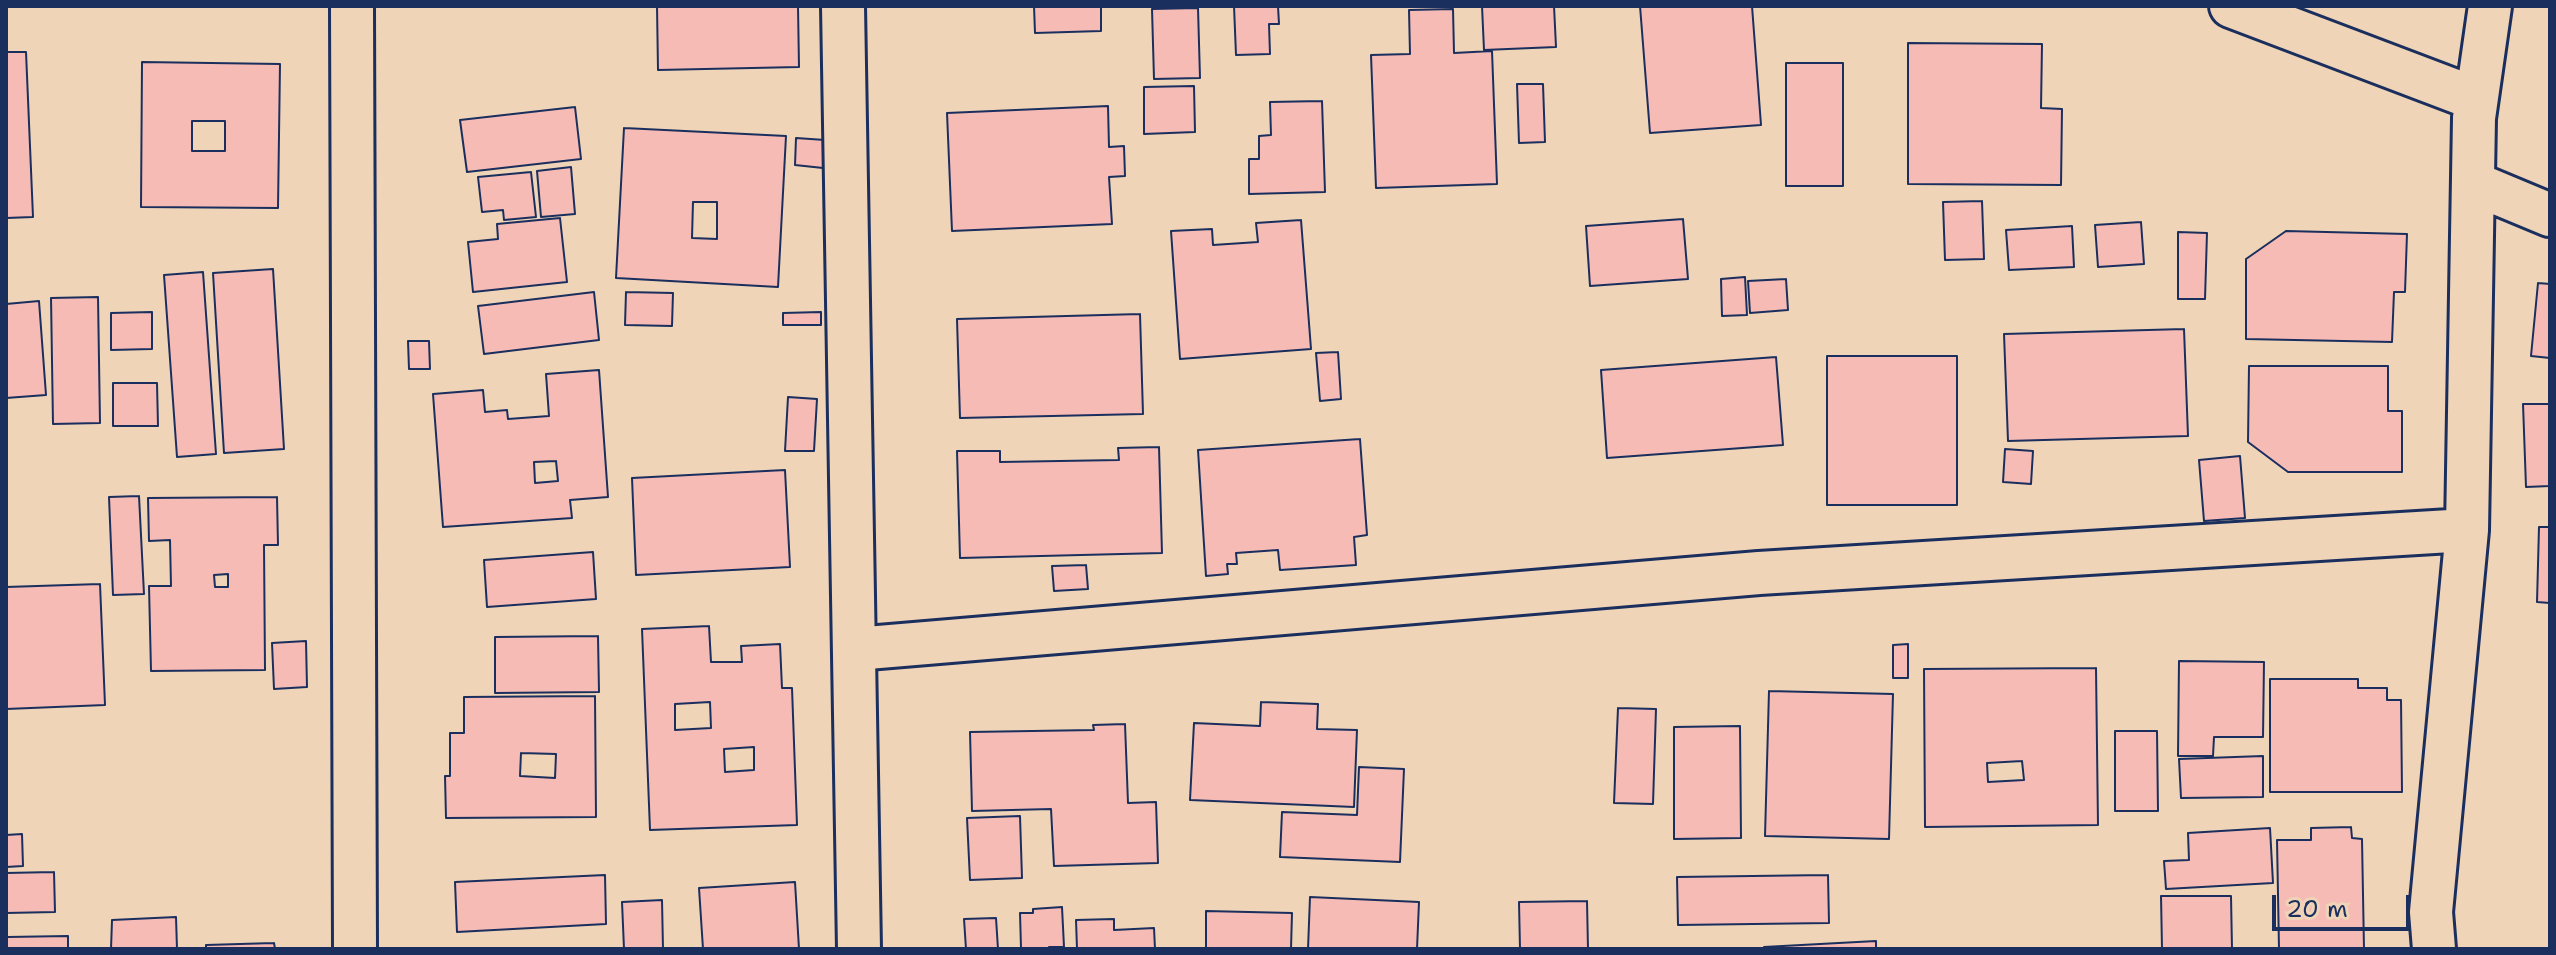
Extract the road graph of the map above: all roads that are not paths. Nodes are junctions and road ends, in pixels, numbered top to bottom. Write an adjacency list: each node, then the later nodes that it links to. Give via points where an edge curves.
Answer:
1 (352, 6): 10 (street)
2 (843, 6): 9 (street)
3 (2231, 6): 5 (street)
4 (2490, 6): 5 (street)
5 (2476, 99): 6 (street)
6 (2473, 183): 7 (street); 8 (street)
7 (2550, 215)
8 (2467, 530): 9 (street, via 1759,573); 12 (street, via 2431,912)
9 (855, 649): 11 (street)
10 (355, 949)
11 (859, 949)
12 (2434, 949)

